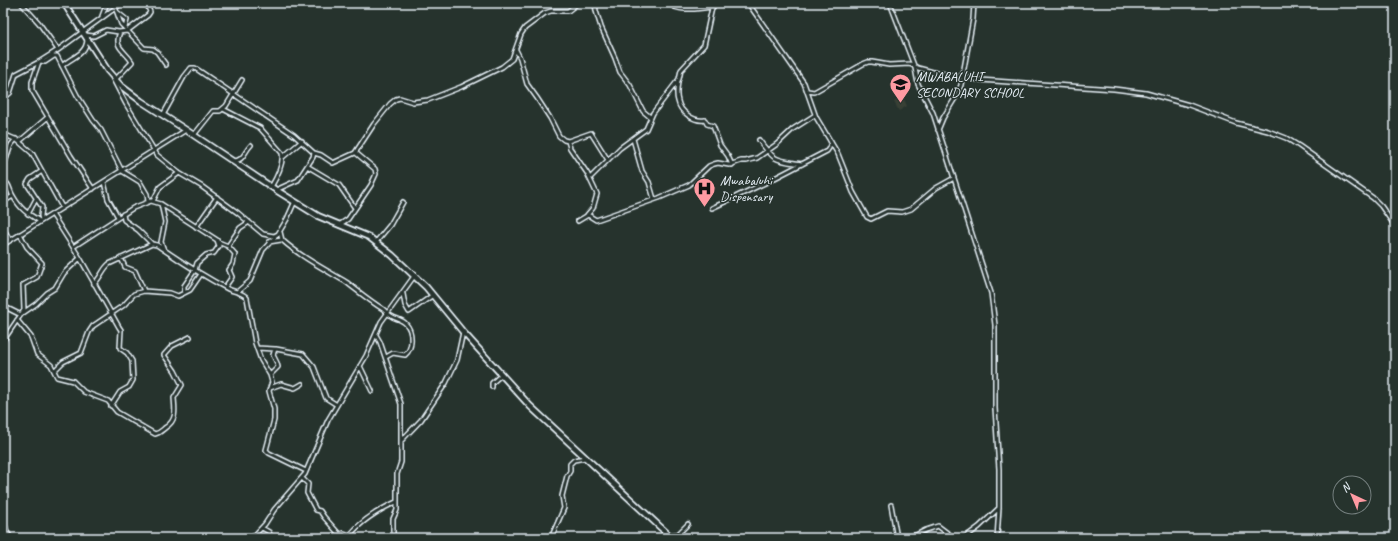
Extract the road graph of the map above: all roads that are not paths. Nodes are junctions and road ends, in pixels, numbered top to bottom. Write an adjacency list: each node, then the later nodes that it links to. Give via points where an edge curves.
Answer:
1 (21, 3): 19 (street)
2 (64, 3): 18 (street)
3 (107, 3): 15 (street)
4 (122, 3): 13 (street)
5 (151, 3): 16 (street, via 148,6 148,15)
6 (578, 3): 20 (street, via 568,11 551,11 543,14 523,31)
7 (595, 3): 36 (street, via 601,27 620,72 643,111)
8 (668, 3): 12 (street, via 681,9)
9 (748, 3): 29 (street)
10 (890, 3): 24 (street)
11 (974, 3): 25 (street)
12 (713, 5): 28 (street, via 704,45 682,69)
13 (115, 7): 14 (street); 15 (street)
14 (117, 12): 16 (street, via 119,21); 16 (street, via 127,20)
15 (101, 18): 18 (street)
16 (126, 29): 17 (street); 22 (street, via 144,48 155,50)
17 (120, 32): 18 (street, via 106,30 94,36); 26 (street, via 118,45 132,62)
18 (85, 35): 19 (street); 23 (street, via 86,48); 26 (street)
19 (58, 50): 21 (street)
20 (516, 50): 46 (street, via 527,84 559,136); 52 (street, via 512,59 502,68 461,87 420,102 396,99 374,124)
21 (40, 61): 23 (street, via 56,56); 31 (street, via 16,75 10,93); 35 (street, via 31,88)
22 (166, 65)
23 (62, 66): 60 (street, via 81,103 101,130)
24 (914, 66): 25 (street); 29 (street, via 868,62 814,92); 38 (street, via 918,84)
25 (962, 78): 38 (street, via 959,92 944,115); 92 (street, via 1146,93 1268,131 1299,146 1365,192 1381,206)
26 (114, 79): 33 (street); 49 (street, via 124,102)
27 (242, 80): 30 (street)
28 (678, 81): 36 (street); 57 (street, via 679,105 692,118 705,120 713,126 720,145)
29 (808, 91): 34 (street)
30 (233, 94): 32 (street); 33 (street, via 193,67 184,77); 45 (street)
31 (3, 99)
32 (223, 109): 40 (street, via 212,111); 53 (street, via 260,128)
33 (163, 115): 37 (street)
34 (815, 115): 47 (street); 50 (street)
35 (48, 117): 44 (street); 68 (street)
36 (650, 117): 42 (street, via 646,129)
37 (186, 130): 40 (street); 49 (street)
38 (938, 130): 64 (street)
39 (3, 134): 41 (street)
40 (194, 135): 55 (street)
41 (16, 139): 44 (street); 59 (street, via 11,145)
42 (632, 139): 54 (street); 73 (street)
43 (759, 140): 50 (street)
44 (20, 141): 61 (street, via 32,153)
45 (302, 141): 51 (street); 53 (street)
46 (568, 141): 54 (street, via 591,133); 63 (street, via 571,150)
47 (831, 142): 56 (street, via 827,151); 64 (street, via 853,192 869,218 887,211 911,210 936,188)
48 (251, 145): 55 (street, via 244,157)
49 (153, 151): 60 (street); 62 (street)
50 (767, 151): 56 (street, via 777,160); 57 (street, via 756,159)
51 (314, 153): 52 (street, via 333,163); 58 (street)
52 (356, 153): 81 (street, via 377,171)
53 (283, 158): 67 (street)
54 (608, 160): 63 (street)
55 (233, 161): 67 (street)
56 (802, 164): 82 (street)
57 (732, 165): 73 (street, via 711,165 691,184)
58 (307, 166): 69 (street, via 298,180); 81 (street, via 339,185)
59 (3, 168)
60 (122, 170): 66 (street); 77 (street, via 140,182)
61 (42, 172): 72 (street, via 27,182); 80 (street)
62 (179, 174): 71 (street); 74 (street, via 160,187)
63 (590, 178): 86 (street, via 597,195 593,208)
64 (954, 178): 148 (street, via 991,293 994,311)
65 (3, 181): 70 (street, via 8,184)
66 (104, 182): 68 (street); 87 (street, via 108,201)
67 (271, 187): 69 (street)
68 (93, 189): 80 (street)
69 (276, 190): 75 (street)
70 (13, 196): 76 (street); 83 (street, via 22,210)
71 (217, 197): 90 (street); 93 (street)
72 (36, 198): 83 (street); 88 (street, via 43,210)
73 (654, 199): 86 (street, via 597,220)
74 (153, 201): 77 (street); 79 (street)
75 (295, 201): 91 (street, via 318,216); 95 (street)
76 (3, 202)
77 (148, 202): 85 (street)
78 (403, 202): 102 (street, via 390,225)
79 (161, 204): 93 (street); 107 (street, via 165,222 162,242)
80 (62, 207): 84 (street)
81 (355, 208): 91 (street, via 348,219)
82 (712, 208)
83 (28, 214): 88 (street)
84 (52, 214): 88 (street); 106 (street)
85 (123, 214): 87 (street); 103 (street, via 124,220)
86 (586, 216): 89 (street)
87 (118, 217): 106 (street)
88 (41, 221): 96 (street)
89 (578, 221)
90 (249, 222): 97 (street, via 263,234); 105 (street, via 241,227)
91 (339, 225): 102 (street)
92 (1395, 226)
93 (196, 227): 100 (street)
94 (3, 228): 98 (street)
95 (280, 232): 97 (street); 99 (street)
96 (20, 234): 98 (street); 122 (street, via 27,248 42,263 37,277 23,286 24,308)
97 (276, 236): 101 (street)
98 (10, 240): 104 (street)
99 (281, 240): 101 (street); 121 (street)
100 (218, 242): 105 (street); 110 (street, via 220,246 212,254 205,255 196,264)
101 (269, 242): 116 (street, via 258,260 250,281)
102 (376, 242): 112 (street)
103 (152, 244): 107 (street); 109 (street)
104 (3, 245)
105 (228, 246): 114 (street, via 235,254 229,270 232,277)
106 (73, 247): 108 (street)
107 (164, 250): 110 (street)
108 (80, 258): 113 (street); 122 (street, via 64,273 54,288)
109 (121, 258): 113 (street, via 107,265); 115 (street, via 125,267 135,271)
110 (195, 270): 111 (street); 117 (street, via 184,286)
111 (201, 274): 114 (street); 117 (street, via 191,289)
112 (415, 275): 118 (street); 119 (street)
113 (94, 284): 123 (street)
114 (225, 287): 116 (street)
115 (144, 291): 117 (street, via 170,293 176,296); 123 (street, via 132,296)
116 (237, 292): 129 (street, via 247,298)
117 (184, 293)
118 (403, 294): 119 (street, via 409,312); 121 (street)
119 (433, 295): 125 (street)
120 (3, 306): 122 (street)
121 (388, 313): 126 (street); 131 (street, via 407,325 410,332 410,347 405,355 393,353)
122 (21, 314): 124 (street)
123 (111, 314): 133 (street, via 91,329 81,353); 141 (street, via 121,330 120,348 128,353 132,361 133,378 131,385 120,392)
124 (17, 320): 128 (street); 133 (street, via 31,337 37,354 50,364)
125 (463, 332): 135 (street); 142 (street, via 457,360 448,379 421,420)
126 (376, 335): 131 (street); 132 (street)
127 (190, 337): 141 (street, via 172,346 164,355 182,385 174,398 174,420 171,424 155,434 116,412)
128 (3, 341)
129 (257, 348): 130 (street); 134 (street)
130 (276, 350): 134 (street, via 273,355 278,367); 140 (street, via 303,354 314,366 326,398)
131 (386, 358): 142 (street, via 401,400)
132 (360, 366): 139 (street); 140 (street)
133 (54, 371): 141 (street, via 57,377 73,381 84,392 106,400)
134 (270, 375): 138 (street)
135 (501, 375): 137 (street, via 492,382); 143 (street)
136 (302, 384): 138 (street, via 295,388 281,384)
137 (492, 387)
138 (270, 388): 144 (street, via 274,420 266,450)
139 (372, 391)
140 (337, 405): 144 (street)
141 (112, 406)
142 (401, 441): 146 (street)
143 (585, 458): 153 (street); 159 (street, via 570,464 562,496 564,508)
144 (306, 471): 145 (street)
145 (302, 478): 151 (street); 152 (street, via 308,484 307,493 316,510 320,511)
146 (396, 502): 152 (street, via 377,512 350,535); 158 (street, via 397,512 393,519)
147 (891, 505): 160 (street)
148 (999, 508): 162 (street); 163 (street)
149 (3, 524): 154 (street)
150 (688, 524): 153 (street, via 678,534)
151 (262, 528): 155 (street); 156 (street, via 269,532)
152 (339, 534): 157 (street)
153 (670, 537)
154 (11, 538)
155 (252, 538)
156 (272, 538)
157 (330, 538)
158 (391, 538)
159 (551, 538)
160 (898, 538): 161 (street, via 916,535 938,526)
161 (954, 538)
162 (964, 538)
163 (997, 538)

